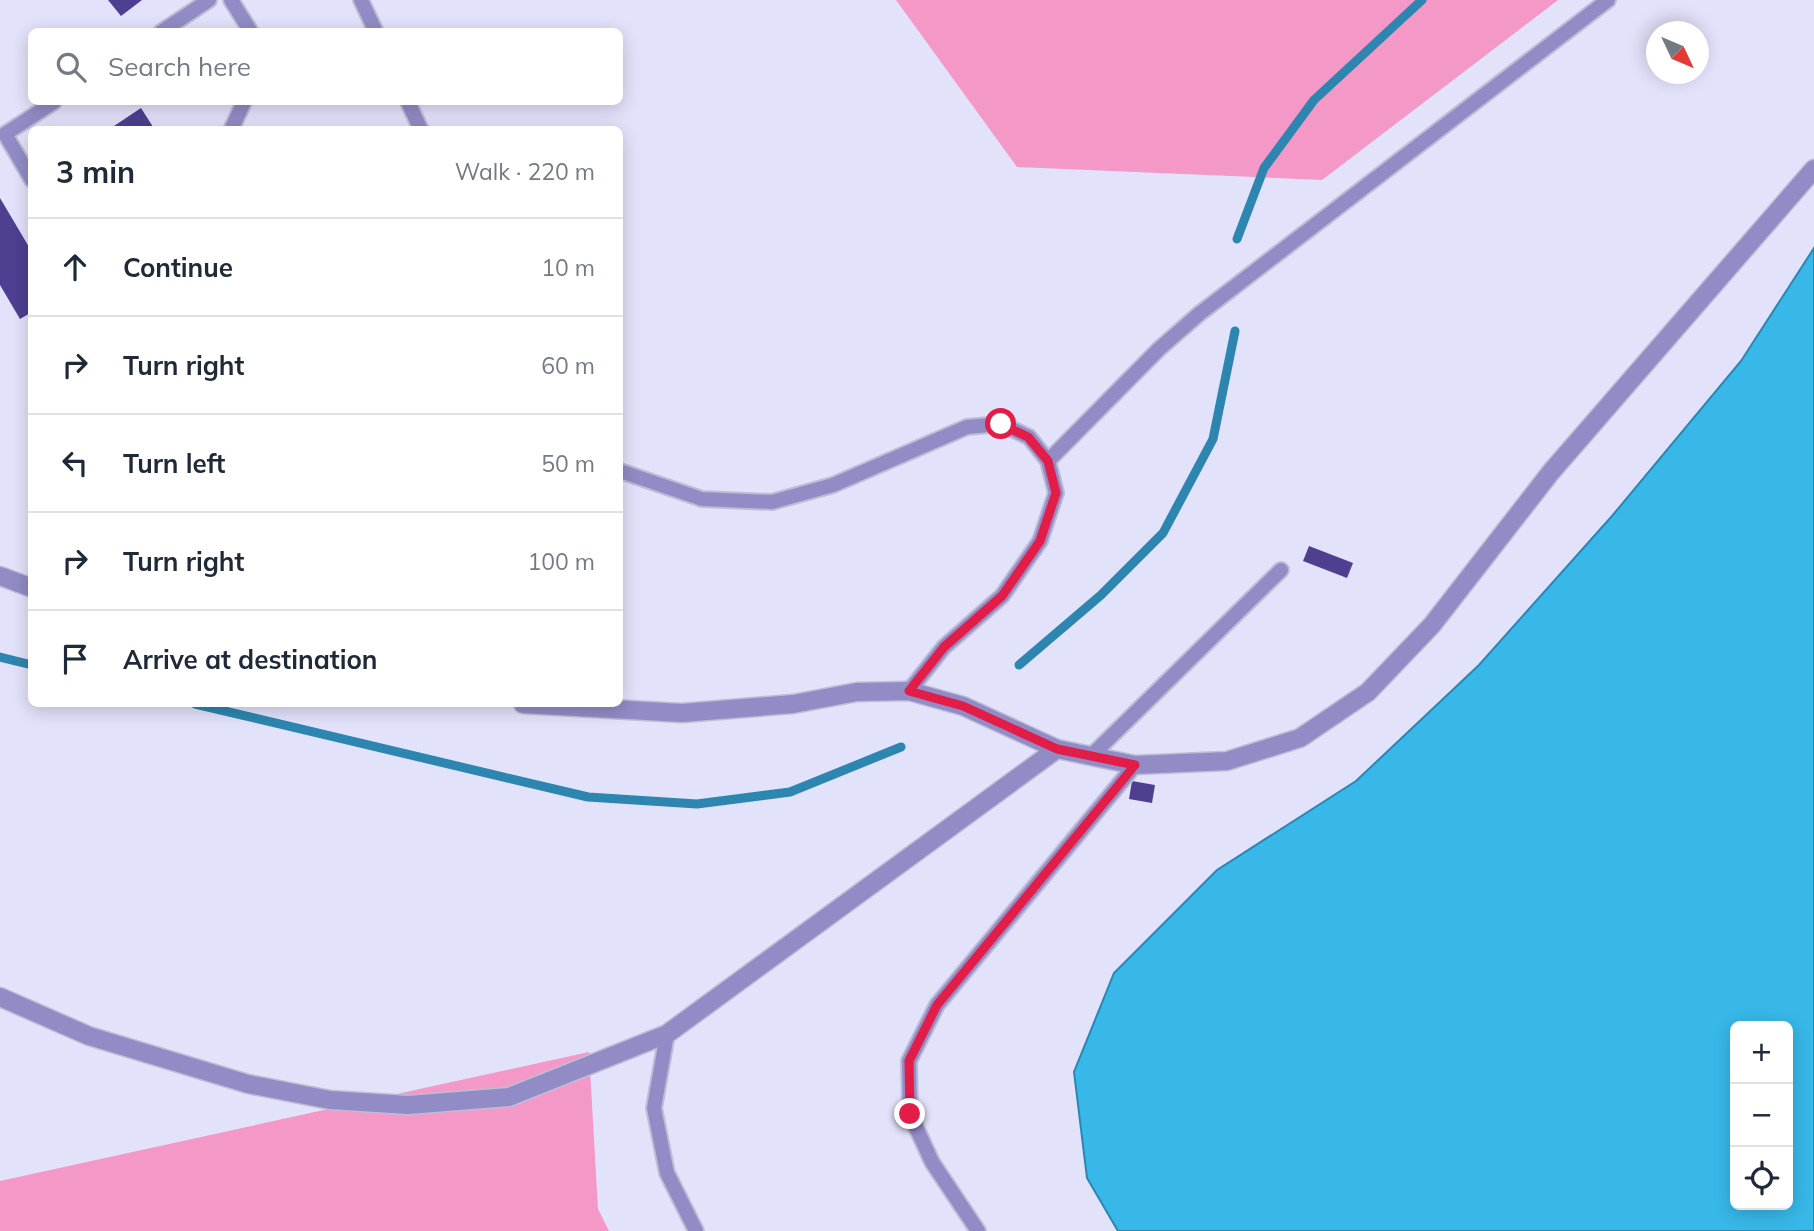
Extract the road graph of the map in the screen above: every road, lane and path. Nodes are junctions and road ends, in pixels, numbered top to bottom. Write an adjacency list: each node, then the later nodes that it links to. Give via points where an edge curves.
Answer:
1 (209, 0): 5 (lane)
2 (231, 0): 6 (lane)
3 (361, 0): 7 (lane)
4 (1608, 0): 15 (lane, via 1199,314)
5 (167, 28)
6 (248, 28)
7 (374, 28)
8 (49, 105): 14 (lane, via 5,134)
9 (243, 105): 11 (lane)
10 (409, 105): 12 (lane)
11 (234, 126)
12 (419, 126)
13 (1814, 169): 24 (street, via 1551,472 1432,625 1368,692 1288,742 1227,761)
14 (28, 173)
15 (1048, 461): 16 (lane, via 1028,437 1001,424 967,427 833,485 772,502 702,499); 20 (lane, via 1056,493 1040,541 1002,596 944,647)
16 (623, 472)
17 (1281, 570): 23 (lane)
18 (0, 576): 19 (street)
19 (28, 586)
20 (909, 691): 21 (street, via 857,692 793,704 682,713); 22 (street, via 963,706)
21 (576, 707)
22 (1057, 749): 23 (street); 26 (street)
23 (1091, 756): 24 (street)
24 (1135, 765): 28 (lane, via 937,1005 909,1061 910,1114 932,1162)
25 (0, 997): 26 (street, via 89,1036 248,1084 330,1100 395,1104 509,1097)
26 (667, 1034): 27 (lane, via 654,1108 667,1172)
27 (696, 1231)
28 (978, 1231)

